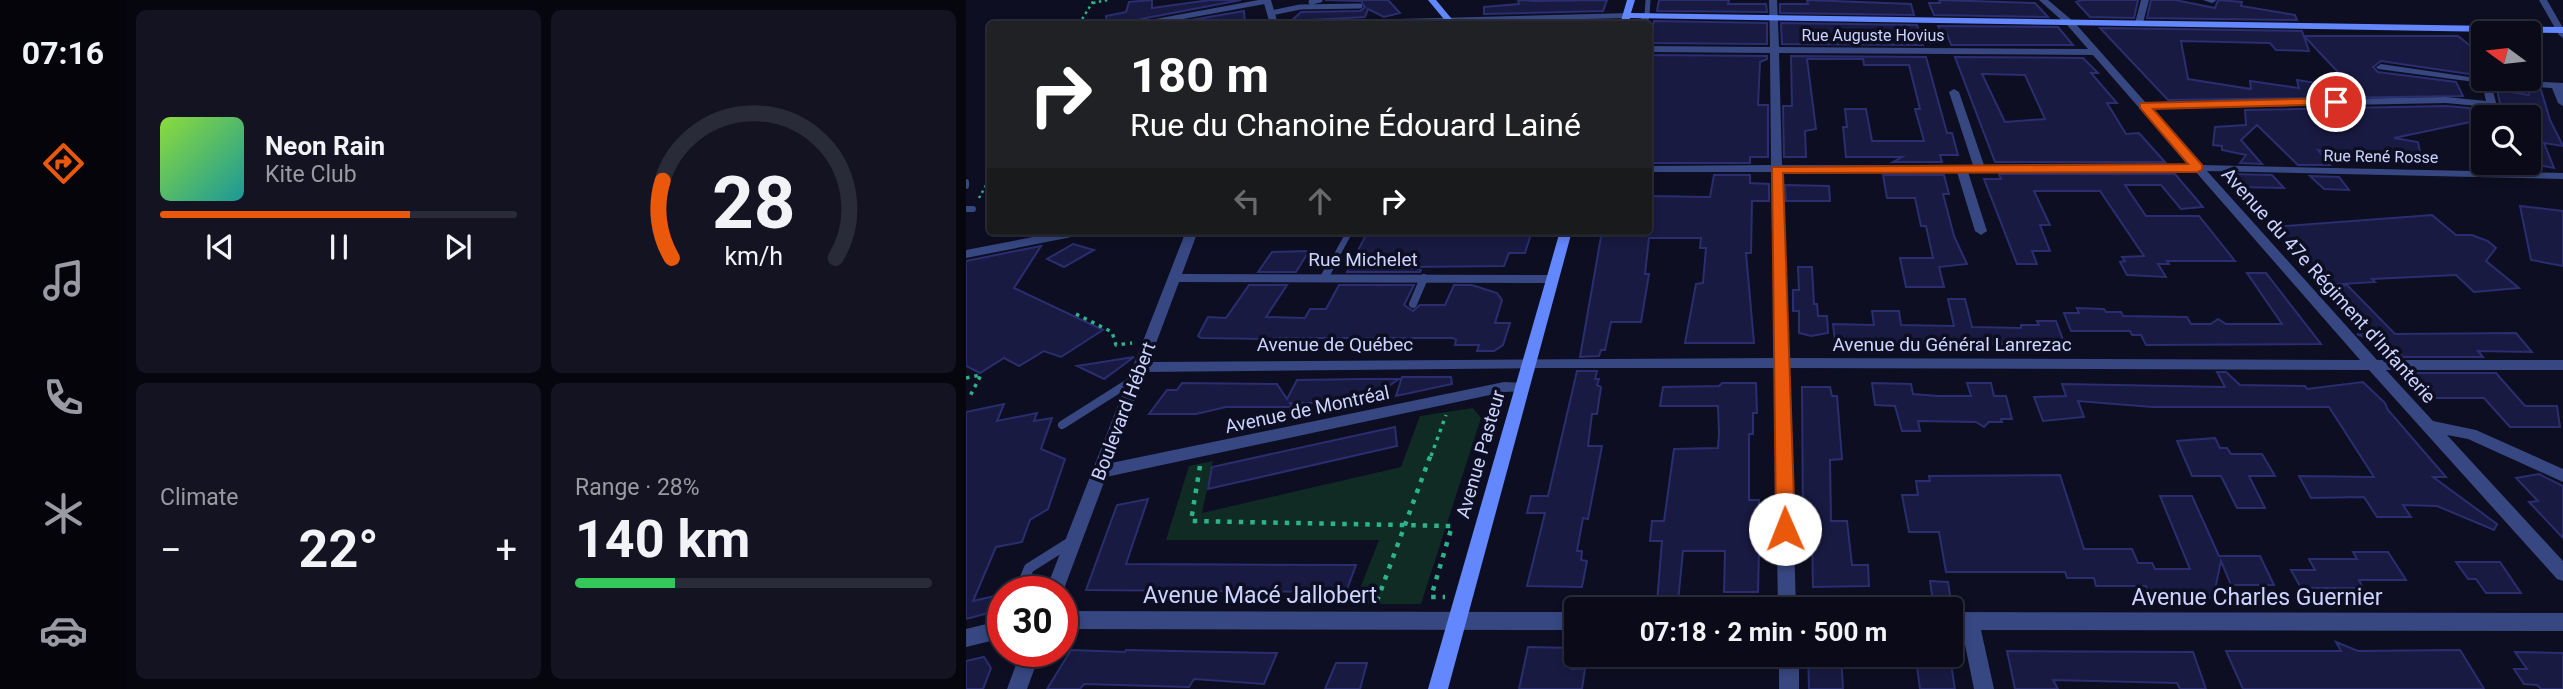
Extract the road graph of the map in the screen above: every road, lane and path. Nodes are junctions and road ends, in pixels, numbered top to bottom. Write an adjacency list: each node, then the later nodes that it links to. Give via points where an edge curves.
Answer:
1 (1108, 0): 10 (path)
2 (1320, 0): 11 (lane)
3 (1433, 0): 20 (main road)
4 (1631, 0): 17 (main road)
5 (1648, 0): 15 (lane)
6 (1773, 0): 16 (street)
7 (2043, 0): 23 (street, Avenue du 47e Régiment d'Infanterie)
8 (2146, 0): 24 (street)
9 (2543, 0): 25 (street)
10 (1093, 1): 18 (path)
11 (1311, 2)
12 (1269, 5): 13 (lane); 14 (lane); 19 (lane)
13 (1288, 6)
14 (1360, 6)
15 (1647, 15): 16 (main road); 17 (main road); 22 (street)
16 (1773, 17): 23 (main road); 27 (street)
17 (1625, 20): 21 (street)
18 (1081, 21)
19 (1162, 21)
20 (1449, 21)
21 (1538, 21)
22 (1644, 21)
23 (2067, 22): 24 (main road); 28 (street, Avenue du 47e Régiment d'Infanterie)
24 (2139, 23): 25 (main road)
25 (2562, 32)
26 (1652, 49): 27 (street, Rue Auguste Hovius)
27 (1773, 50): 28 (street, Rue Auguste Hovius); 43 (street)
28 (2096, 52): 37 (street, Avenue du 47e Régiment d'Infanterie)
29 (2381, 66): 30 (street)
30 (2471, 79)
31 (2541, 84): 32 (street)
32 (2559, 85): 35 (street)
33 (2488, 91): 36 (street)
34 (1954, 92): 39 (street)
35 (2563, 103)
36 (2492, 105): 37 (street, via 2446,100)
37 (2144, 106): 40 (street, Avenue du 47e Régiment d'Infanterie)
38 (1961, 168): 39 (street, Rue René Rosse); 43 (street, Rue René Rosse); 46 (street)
39 (1979, 168): 40 (street, Rue René Rosse)
40 (2198, 168): 42 (street, Rue René Rosse); 61 (street, Avenue du 47e Régiment d'Infanterie)
41 (1652, 169): 43 (street, Rue René Rosse)
42 (2471, 169)
43 (1776, 170): 59 (street)
44 (2541, 173): 45 (street, Rue René Rosse)
45 (2563, 176)
46 (1981, 231)
47 (1062, 235): 51 (street)
48 (1190, 235): 52 (street, Boulevard Hébert)
49 (1348, 235): 53 (lane)
50 (1565, 235): 55 (main road, Avenue Pasteur)
51 (966, 254)
52 (1174, 278): 53 (street, Rue Michelet); 58 (street, Boulevard Hébert)
53 (1324, 278): 54 (street, Rue Michelet)
54 (1424, 278): 55 (street, Rue Michelet); 56 (lane)
55 (1553, 279): 60 (main road, Avenue Pasteur)
56 (1413, 304)
57 (1076, 314): 58 (path, via 1112,332 1116,345)
58 (1150, 341): 63 (street, Boulevard Hébert)
59 (1781, 363): 60 (street, Avenue du Général Lanrezac); 61 (street, Avenue du Général Lanrezac); 79 (street)
60 (1529, 364): 63 (street, Avenue de Québec, via 1246,363); 65 (main road, Avenue Pasteur)
61 (2375, 364): 62 (street, Avenue du Général Lanrezac); 69 (street, Avenue du 47e Régiment d'Infanterie)
62 (2563, 365)
63 (1138, 372): 68 (lane); 71 (street, Boulevard Hébert)
64 (966, 378): 66 (path, via 981,375)
65 (1522, 387): 67 (street, Avenue de Montréal); 78 (main road, Avenue Pasteur)
66 (970, 396)
67 (1452, 399): 70 (street, Avenue de Montréal); 73 (path)
68 (1062, 425)
69 (2431, 426): 72 (street, via 2471,434); 75 (street, Avenue du 47e Régiment d'Infanterie)
70 (1203, 450): 71 (street, Avenue de Montréal); 73 (path, via 1191,521)
71 (1100, 472): 74 (street, Boulevard Hébert)
72 (2563, 476)
73 (1404, 524): 78 (path, via 1452,526 1431,597); 81 (path)
74 (1074, 539): 76 (lane, via 1029,568); 77 (street, Boulevard Hébert)
75 (2563, 573)
76 (1026, 576)
77 (1060, 576)
78 (1465, 596): 82 (main road, Avenue Pasteur)
79 (1787, 597)
80 (1078, 620): 81 (street, Avenue Macé Jallobert)
81 (1371, 620): 82 (street, Avenue Macé Jallobert)
82 (1458, 620): 83 (street); 92 (main road, Avenue Pasteur)
83 (1564, 621)
84 (1963, 621): 85 (street, Avenue Charles Guernier)
85 (2563, 622)
86 (1963, 627): 94 (street)
87 (987, 633): 88 (street)
88 (966, 638)
89 (1025, 667): 91 (street)
90 (1788, 667): 93 (street)
91 (1017, 689)
92 (1438, 689)
93 (1789, 689)
94 (1984, 689)

